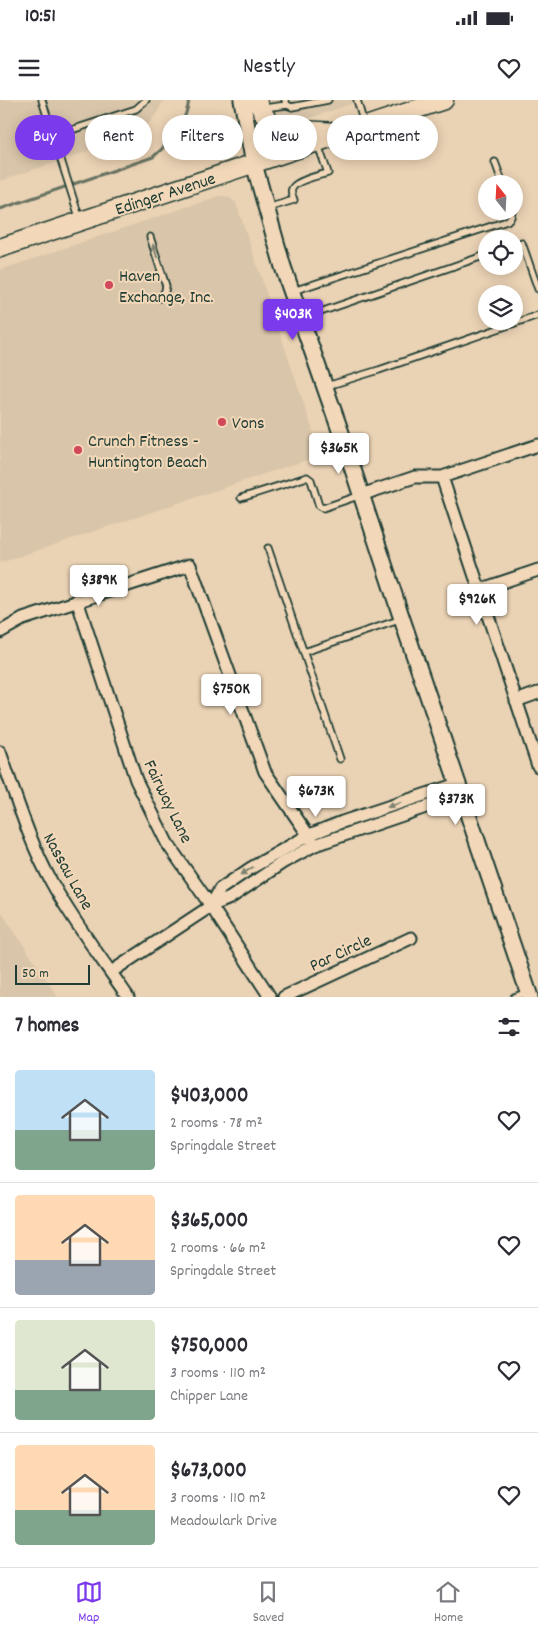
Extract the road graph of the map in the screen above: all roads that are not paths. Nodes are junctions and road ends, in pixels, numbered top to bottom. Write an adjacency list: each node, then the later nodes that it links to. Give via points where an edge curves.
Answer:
1 (42, 100): 9 (lane)
2 (146, 100): 12 (lane, via 136,109)
3 (242, 100): 18 (main road)
4 (328, 100): 7 (lane, via 292,107)
5 (356, 100): 10 (lane)
6 (443, 100): 11 (main road, Edinger Avenue)
7 (286, 103): 8 (lane)
8 (258, 104): 13 (main road, via 268,123 282,133)
9 (47, 115)
10 (361, 115)
11 (400, 115)
12 (75, 129)
13 (327, 132)
14 (327, 139): 15 (main road, Edinger Avenue)
15 (318, 142): 18 (main road, Edinger Avenue); 20 (lane, via 328,173 296,183 291,192 294,200)
16 (60, 160): 21 (lane)
17 (495, 162): 19 (lane)
18 (254, 164): 20 (main road); 21 (main road, Edinger Avenue)
19 (499, 175)
20 (266, 208): 28 (main road)
21 (78, 214): 25 (main road, Edinger Avenue)
22 (508, 220): 28 (lane)
23 (150, 237): 29 (lane, one-way to 23, via 166,286)
24 (523, 246): 27 (lane)
25 (0, 248)
26 (478, 258): 31 (lane)
27 (538, 289)
28 (292, 291): 31 (main road)
29 (160, 298)
30 (538, 316): 32 (lane)
31 (301, 319): 32 (main road)
32 (325, 387): 35 (main road)
33 (538, 445): 34 (street)
34 (442, 477): 35 (street, via 415,477); 39 (street)
35 (361, 495): 36 (lane, via 323,508 319,506 311,480 307,477); 41 (main road)
36 (241, 498)
37 (268, 548): 43 (lane)
38 (538, 570): 39 (street)
39 (480, 590): 45 (street)
40 (77, 600): 42 (street, via 23,619); 50 (street, via 190,564 265,772); 51 (street, Fairway Lane, via 136,780 167,843)
41 (402, 619): 43 (lane); 49 (main road)
42 (0, 632)
43 (304, 652): 47 (lane)
44 (538, 693): 45 (street)
45 (516, 701): 48 (street)
46 (1, 759): 53 (street, Nassau Lane, via 43,867)
47 (340, 759)
48 (538, 766)
49 (459, 789): 50 (street, via 342,822); 54 (main road)
50 (312, 840): 51 (street, via 230,898)
51 (211, 906): 53 (street); 56 (street, Fairway Lane)
52 (411, 938): 57 (street, Par Circle)
53 (111, 972): 55 (street, Nassau Lane)
54 (528, 994)
55 (128, 997)
56 (270, 997)
57 (284, 997)

